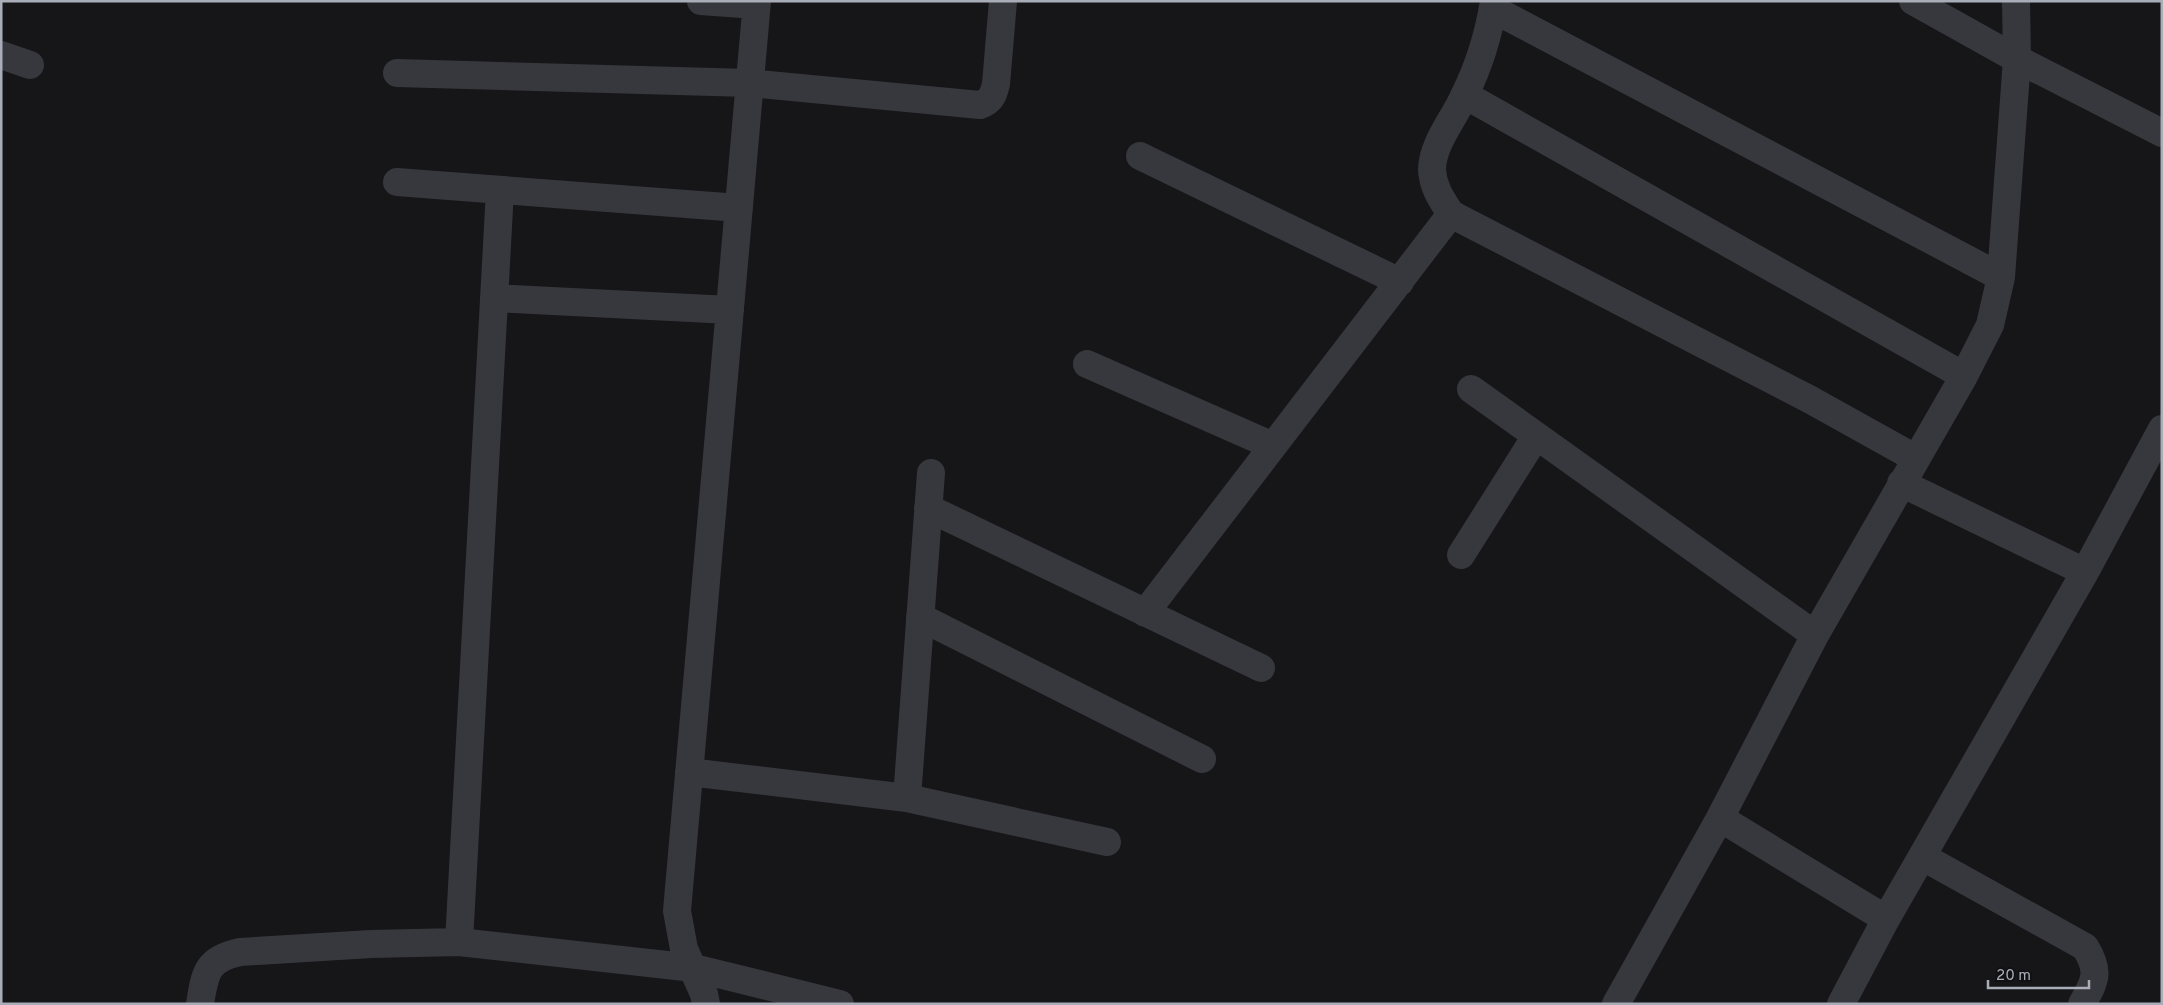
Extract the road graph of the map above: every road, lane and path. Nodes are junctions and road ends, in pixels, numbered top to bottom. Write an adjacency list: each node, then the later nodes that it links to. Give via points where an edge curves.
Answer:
1 (701, 1): 5 (street)
2 (1003, 1): 11 (street, via 996,84 993,96 980,105)
3 (1912, 1): 8 (street)
4 (2016, 1): 8 (street)
5 (757, 3): 11 (street)
6 (1493, 5): 12 (street); 19 (street)
7 (1, 55): 9 (street)
8 (2017, 59): 13 (street); 19 (street)
9 (30, 65)
10 (397, 73): 11 (street)
11 (749, 83): 17 (street)
12 (1465, 95): 18 (street, via 1436,150 1432,169 1437,194); 24 (street)
13 (2162, 133)
14 (1140, 156): 20 (street)
15 (397, 182): 16 (street)
16 (500, 190): 17 (street); 21 (street)
17 (739, 208): 22 (street)
18 (1452, 214): 20 (street); 29 (street, via 1809,399)
19 (2001, 278): 24 (street, via 1990,325)
20 (1400, 282): 28 (street)
21 (494, 298): 22 (street); 46 (street)
22 (730, 310): 40 (street)
23 (1087, 364): 28 (street)
24 (1964, 376): 29 (street)
25 (1471, 390): 27 (street)
26 (2162, 429): 34 (street)
27 (1536, 436): 33 (street); 37 (street)
28 (1273, 446): 35 (street)
29 (1915, 458): 31 (street)
30 (931, 472): 32 (street)
31 (1901, 482): 34 (street); 37 (street)
32 (928, 508): 35 (street); 36 (street)
33 (1462, 555)
34 (2085, 572): 44 (street)
35 (1145, 613): 38 (street)
36 (920, 617): 39 (street); 41 (street)
37 (1815, 635): 42 (street)
38 (1261, 668)
39 (1202, 759)
40 (689, 772): 41 (street); 47 (street, via 676,911 684,948)
41 (907, 798): 43 (street)
42 (1720, 818): 45 (street); 51 (street)
43 (1107, 842)
44 (1923, 857): 45 (street); 53 (street, via 2085,947 2094,962 2094,983)
45 (1886, 919): 52 (street)
46 (458, 942): 47 (street); 48 (street, via 226,955 210,966)
47 (694, 968): 49 (street); 50 (street)
48 (200, 1004)
49 (706, 1004)
50 (840, 1004)
51 (1616, 1004)
52 (1841, 1004)
53 (2082, 1004)

